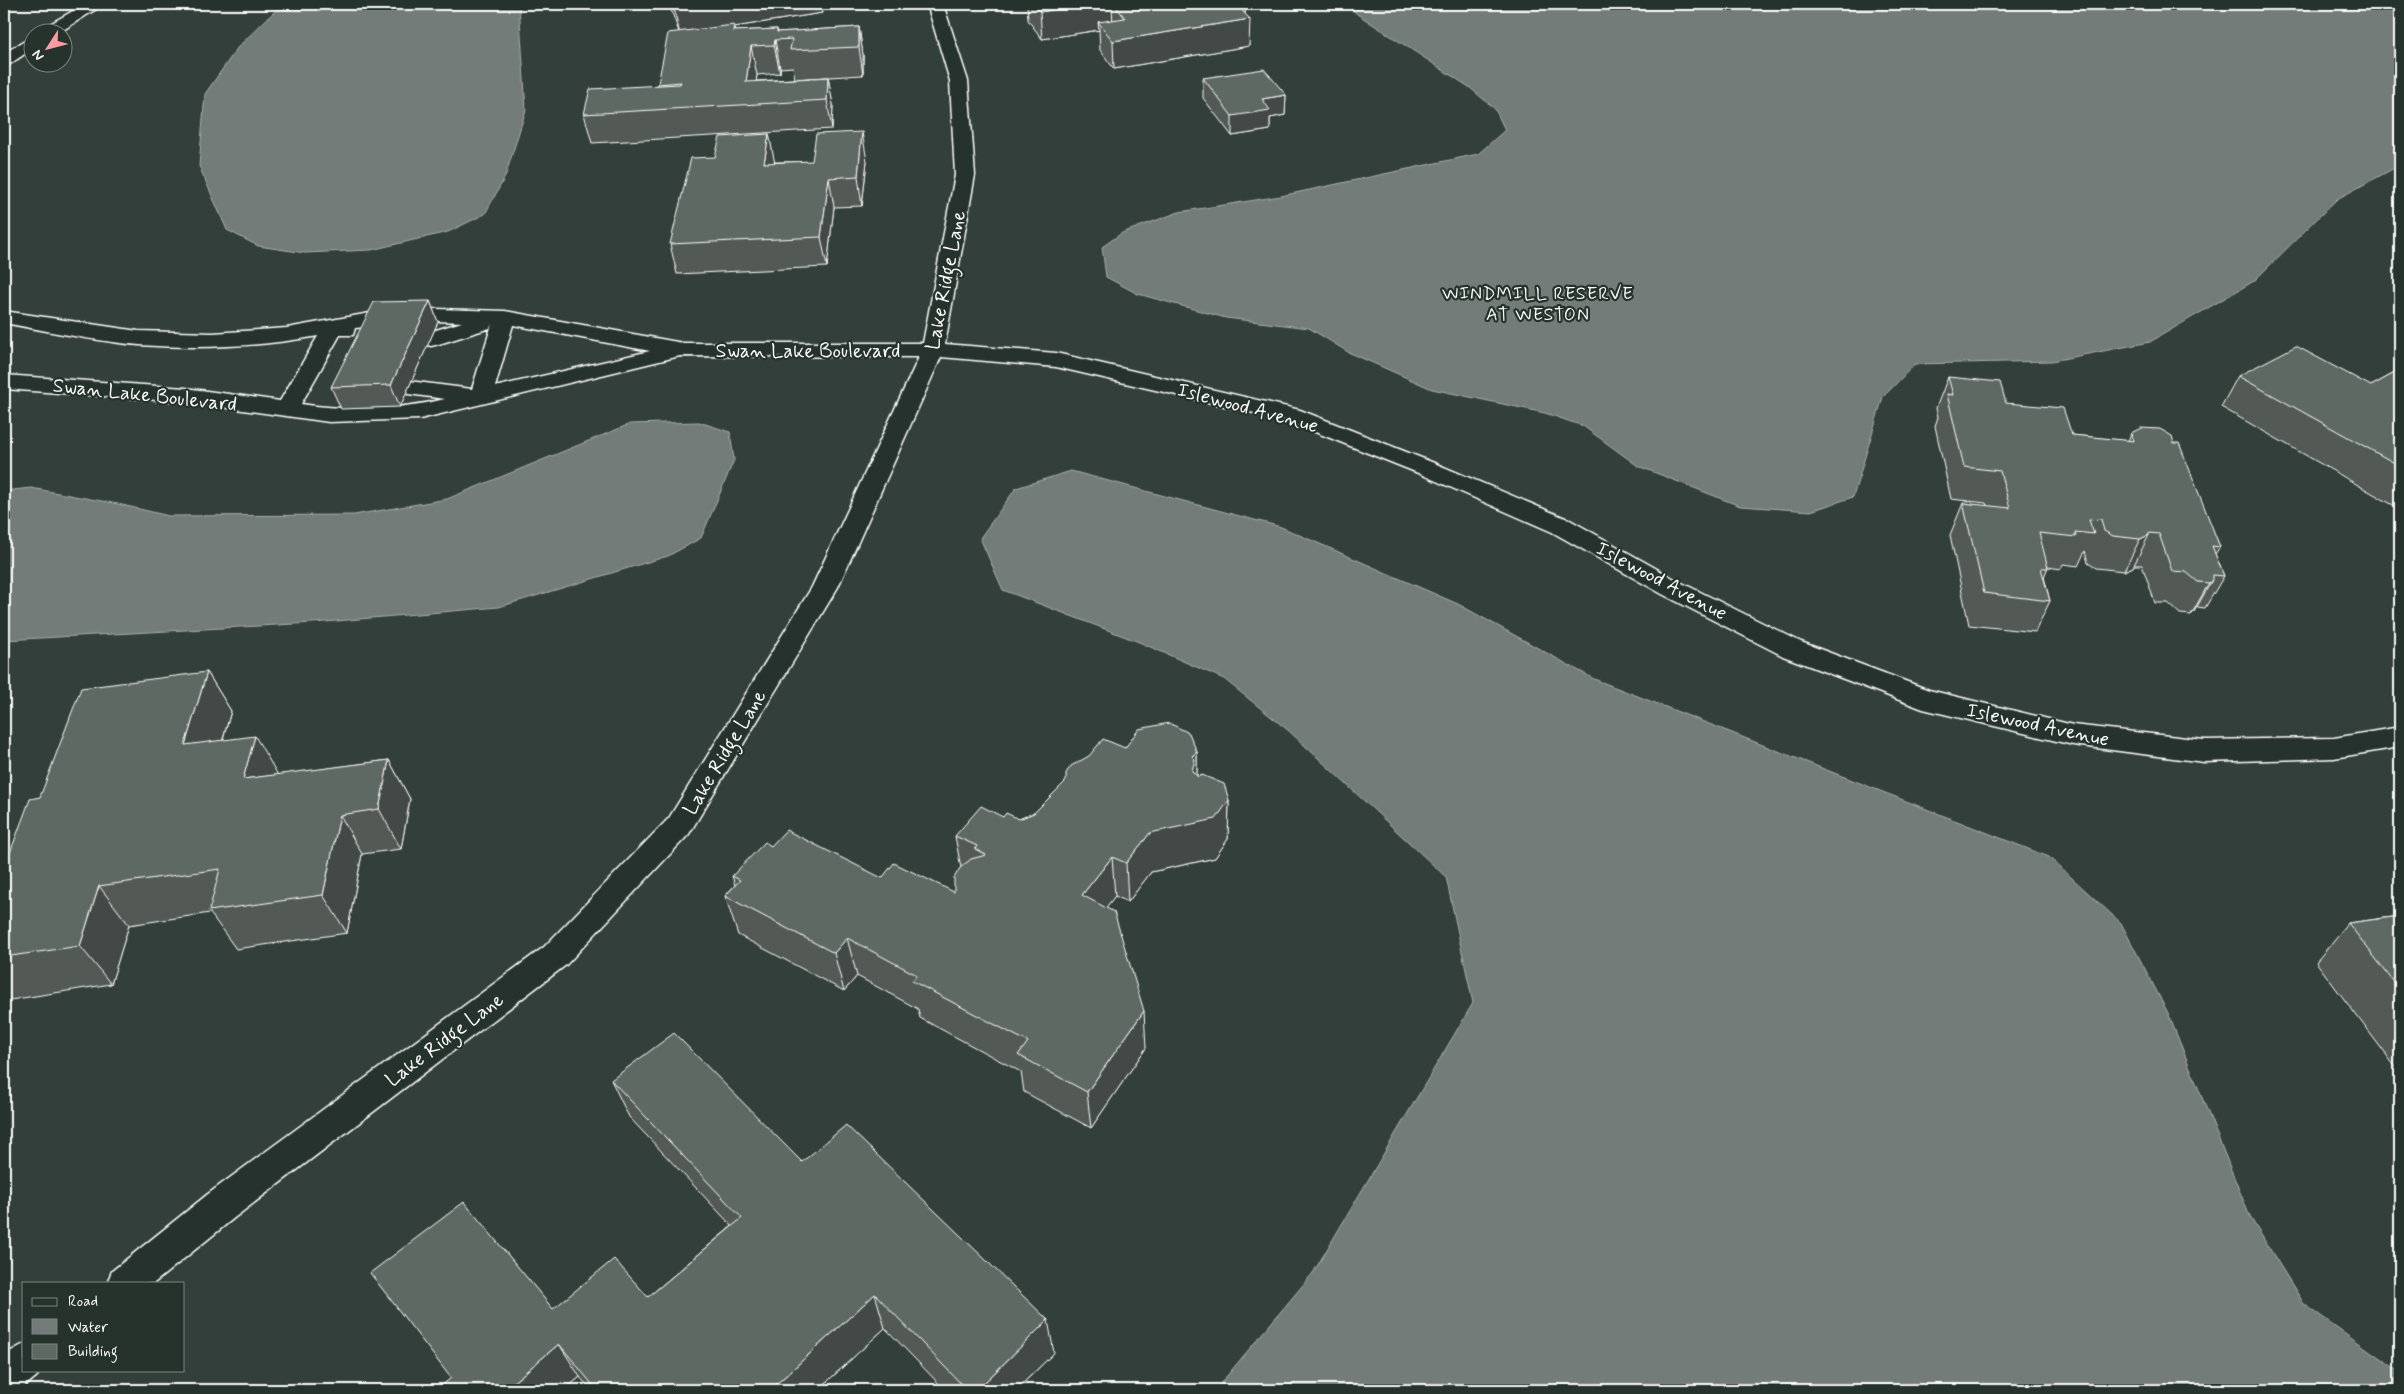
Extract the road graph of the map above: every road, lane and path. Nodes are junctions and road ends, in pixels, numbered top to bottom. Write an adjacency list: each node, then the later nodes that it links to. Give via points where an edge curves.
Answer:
1 (96, 4): 3 (street)
2 (935, 4): 12 (street, Lake Ridge Lane, via 959,80 965,175)
3 (65, 22)
4 (22, 48): 5 (street)
5 (4, 60)
6 (4, 317): 8 (street, Swan Lake Boulevard, via 138,338 204,340 287,335)
7 (505, 317): 8 (street, Swan Lake Boulevard, via 436,315 370,319); 9 (street, Swan Lake Boulevard); 11 (street, Swan Lake Boulevard); 16 (street)
8 (334, 326): 10 (street); 17 (street)
9 (431, 338)
10 (375, 341)
11 (683, 350): 12 (street, Swan Lake Boulevard); 16 (street, Swan Lake Boulevard)
12 (934, 350): 18 (street, Islewood Avenue, via 1056,360 1292,415 1561,526 1671,588 1792,649 1923,699 2072,735 2204,751 2334,748); 19 (street, Lake Ridge Lane, via 825,587 679,826 555,956 221,1206)
13 (4, 382): 17 (street, Swan Lake Boulevard, via 185,395)
14 (408, 388): 16 (street, Swan Lake Boulevard)
15 (341, 393): 17 (street, Swan Lake Boulevard)
16 (481, 398): 17 (street, Swan Lake Boulevard, via 420,412 329,415)
17 (286, 410)
18 (2400, 737)
19 (125, 1282)
20 (22, 1365): 21 (street)
21 (4, 1379)

